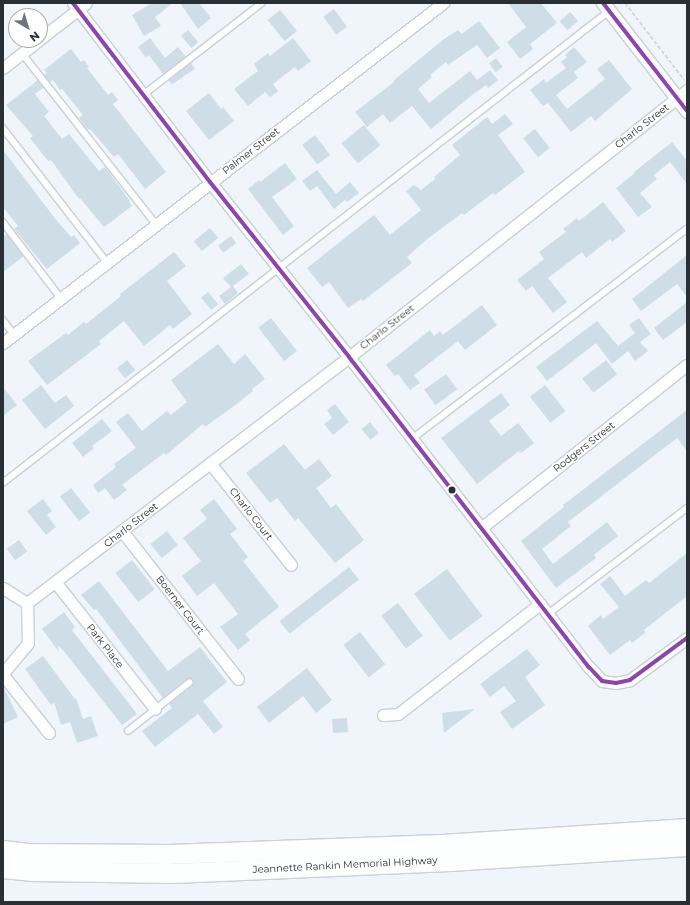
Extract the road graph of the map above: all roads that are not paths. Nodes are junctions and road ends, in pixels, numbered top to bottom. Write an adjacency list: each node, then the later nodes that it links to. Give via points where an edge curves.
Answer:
1 (262, 3): 10 (lane)
2 (443, 3): 13 (street, Palmer Street)
3 (79, 5): 5 (street); 10 (street)
4 (606, 7): 9 (street); 18 (lane)
5 (48, 31)
6 (28, 48): 7 (street)
7 (22, 53): 8 (street); 15 (lane)
8 (3, 68)
9 (682, 94): 11 (street); 23 (street, Charlo Street)
10 (143, 95): 13 (street)
11 (687, 112)
12 (3, 128): 17 (lane)
13 (210, 182): 15 (street, Palmer Street); 18 (street)
14 (3, 222): 19 (lane)
15 (156, 224): 17 (street, Palmer Street)
16 (687, 229): 25 (lane)
17 (107, 262): 19 (street, Palmer Street)
18 (278, 269): 23 (street); 27 (lane)
19 (61, 298): 21 (street, Palmer Street)
20 (3, 320): 21 (lane)
21 (14, 334): 22 (street, Palmer Street)
22 (3, 342)
23 (349, 357): 25 (street); 26 (street, Charlo Street)
24 (687, 365): 29 (street, Rodgers Street)
25 (412, 439): 29 (street)
26 (210, 464): 30 (street, Charlo Street); 31 (street, Charlo Court)
27 (3, 483)
28 (687, 508): 36 (lane)
29 (481, 528): 35 (street)
30 (122, 531): 32 (street, Charlo Street); 39 (street, Boerner Court)
31 (291, 565)
32 (56, 583): 34 (street, Charlo Street); 41 (street, Park Place)
33 (3, 588): 34 (street)
34 (27, 604): 38 (street, via 28,643)
35 (540, 604): 36 (street); 42 (street, via 398,714)
36 (548, 614): 37 (street, via 602,681 616,683 630,680)
37 (687, 638)
38 (3, 674): 44 (street)
39 (238, 679)
40 (189, 683): 41 (lane)
41 (155, 709): 43 (lane)
42 (383, 715)
43 (128, 730)
44 (49, 733)
45 (687, 828): 47 (highway, Jeannette Rankin Memorial Highway, via 441,844 168,854 28,853)
46 (687, 846): 48 (highway, Jeannette Rankin Memorial Highway, via 450,861 174,873 34,871)
47 (3, 850)
48 (3, 868)

